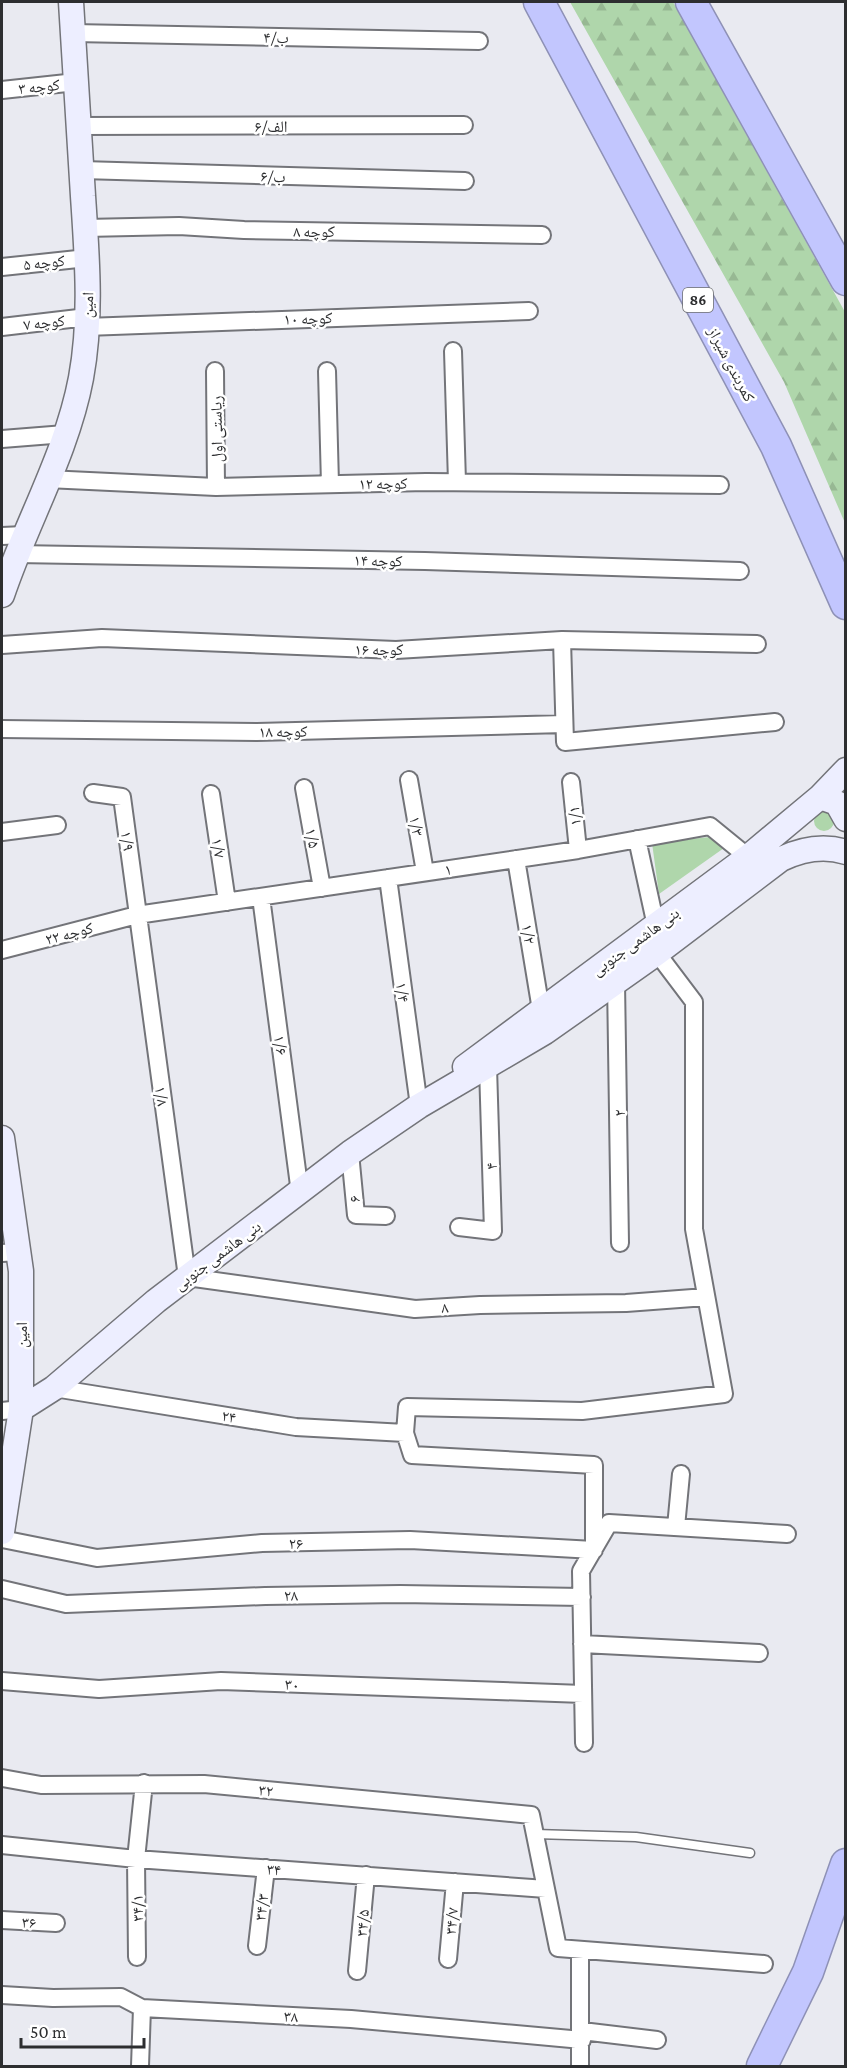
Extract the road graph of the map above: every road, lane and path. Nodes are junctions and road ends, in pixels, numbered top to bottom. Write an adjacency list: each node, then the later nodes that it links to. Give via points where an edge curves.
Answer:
1 (71, 2): 4 (street, امین)
2 (539, 2): 33 (highway, کمربندی شیراز / 86, via 776,446)
3 (691, 2): 16 (highway)
4 (73, 33): 5 (street, ۴/ب); 6 (street, امین)
5 (479, 41)
6 (76, 82): 7 (street, کوچه ۳); 9 (street, امین)
7 (2, 90)
8 (464, 125): 9 (street, ۶/الف)
9 (79, 126): 10 (street, امین)
10 (82, 170): 11 (street, ب/۶); 12 (street, امین)
11 (465, 181)
12 (86, 228): 13 (street, کوچه ۸, via 179,226); 14 (street, امین)
13 (542, 236)
14 (87, 258): 15 (street, کوچه ۵); 18 (street, امین)
15 (2, 267)
16 (846, 280)
17 (529, 311): 18 (street, کوچه ۱۰)
18 (87, 322): 19 (street, کوچه ۷); 23 (street, امین, via 81,378)
19 (2, 327)
20 (453, 351): 26 (street)
21 (215, 371): 29 (street, ریاستی اول)
22 (327, 371): 27 (street)
23 (65, 434): 24 (street); 25 (street, امین)
24 (2, 439)
25 (47, 479): 29 (street, کوچه ۱۲); 30 (street, امین)
26 (457, 482): 27 (street, کوچه ۱۲); 28 (street, کوچه ۱۲)
27 (330, 484): 29 (street, کوچه ۱۲)
28 (720, 485)
29 (216, 487)
30 (14, 542): 31 (street, کوچه ۱۴, via 390,561); 32 (street, امین)
31 (740, 571)
32 (2, 595)
33 (846, 604)
34 (562, 640): 35 (street, کوچه ۱۶); 36 (street, کوچه ۱۶, via 396,650 102,638); 38 (street)
35 (757, 644)
36 (2, 645)
37 (775, 722): 38 (street, via 565,742)
38 (564, 724): 39 (street, کوچه ۱۸, via 257,732)
39 (2, 729)
40 (846, 770): 46 (street, بنی هاشمی جنوبی)
41 (410, 780): 55 (street, ۱/۳)
42 (571, 782): 52 (street, ۱/۱)
43 (304, 788): 57 (street, ۱/۵)
44 (93, 793): 60 (street, ۱/۹, via 122,797)
45 (211, 794): 59 (street, ۱/۷)
46 (820, 797): 47 (street, via 837,803); 53 (street, بنی هاشمی جنوبی)
47 (846, 819)
48 (57, 825): 49 (street)
49 (2, 832)
50 (638, 839): 52 (street, ۱); 53 (street, ۱, via 710,826); 61 (street)
51 (841, 843): 63 (street, بنی هاشمی جنوبی, via 782,859)
52 (578, 850): 54 (street, ۱)
53 (748, 857): 61 (street, بنی هاشمی جنوبی)
54 (516, 859): 55 (street, ۱); 65 (street, ۱/۲)
55 (425, 872): 56 (street, ۱)
56 (388, 878): 57 (street, ۱); 67 (street, ۱/۴)
57 (322, 888): 58 (street, ۱)
58 (261, 897): 59 (street, ۱); 70 (street, ۱/۶)
59 (227, 902): 60 (street, ۱)
60 (137, 915): 62 (street, کوچه ۲۲); 75 (street, ۱/۸)
61 (656, 926): 65 (street, بنی هاشمی جنوبی)
62 (2, 950)
63 (657, 953): 64 (street, بنی هاشمی جنوبی); 76 (street, via 694,1002 694,1228)
64 (616, 982): 66 (street, بنی هاشمی جنوبی); 73 (street, ۲)
65 (541, 1010): 67 (street, بنی هاشمی جنوبی, via 480,1053)
66 (488, 1067): 67 (street, بنی هاشمی جنوبی); 72 (street, ۴, via 493,1231)
67 (419, 1106): 69 (street, بنی هاشمی جنوبی)
68 (2, 1138): 74 (street, امین)
69 (350, 1154): 70 (street, بنی هاشمی جنوبی); 71 (street, ۶, via 356,1215)
70 (300, 1193): 75 (street, بنی هاشمی جنوبی)
71 (386, 1216)
72 (459, 1227)
73 (620, 1243)
74 (10, 1252): 78 (street, امین, via 21,1271)
75 (187, 1277): 76 (street, ۸, via 415,1309); 77 (street, بنی هاشمی جنوبی)
76 (706, 1298): 79 (street, via 724,1394 582,1411 407,1407)
77 (54, 1388): 78 (street, بنی هاشمی جنوبی); 79 (street, ۲۴, via 296,1427)
78 (11, 1410): 82 (street, امین)
79 (405, 1433): 84 (street, via 412,1455 594,1465)
80 (681, 1473): 81 (street)
81 (676, 1527): 83 (street); 84 (street, via 609,1523)
82 (2, 1532): 84 (street, ۲۶, via 97,1558 262,1543 410,1540)
83 (787, 1534)
84 (594, 1550): 86 (street, via 581,1571)
85 (2, 1589): 86 (street, ۲۸, via 66,1604 400,1594)
86 (582, 1597): 87 (street)
87 (582, 1644): 88 (street); 90 (street)
88 (759, 1653)
89 (2, 1681): 90 (street, ۳۰, via 99,1689 221,1681)
90 (583, 1694): 91 (street)
91 (584, 1743)
92 (2, 1778): 93 (street, ۳۲, via 41,1785)
93 (144, 1784): 94 (street, ۳۲, via 204,1784 531,1815); 97 (street, ۳۴/۱)
94 (535, 1834): 96 (lane, via 636,1837); 102 (street)
95 (2, 1845): 97 (street, ۳۴)
96 (750, 1853)
97 (136, 1859): 99 (street, ۳۴); 107 (street, ۳۴/۱)
98 (846, 1864): 117 (highway, via 808,1972)
99 (266, 1868): 100 (street, ۳۴); 105 (street, ۳۴/۳)
100 (366, 1875): 101 (street, ۳۴); 110 (street, ۳۴/۵)
101 (454, 1882): 102 (street, ۳۴); 108 (street, ۳۴/۷)
102 (546, 1889): 106 (street, via 558,1948)
103 (2, 1920): 104 (street, ۳۶)
104 (56, 1923)
105 (256, 1946)
106 (580, 1950): 109 (street); 113 (street)
107 (137, 1957)
108 (448, 1959)
109 (764, 1964)
110 (357, 1971)
111 (2, 1995): 112 (street, ۳۸, via 121,1997)
112 (142, 2008): 113 (street, ۳۸); 115 (street)
113 (582, 2036): 114 (street, ۳۸); 116 (street)
114 (657, 2040)
115 (140, 2067)
116 (580, 2067)
117 (762, 2067)

